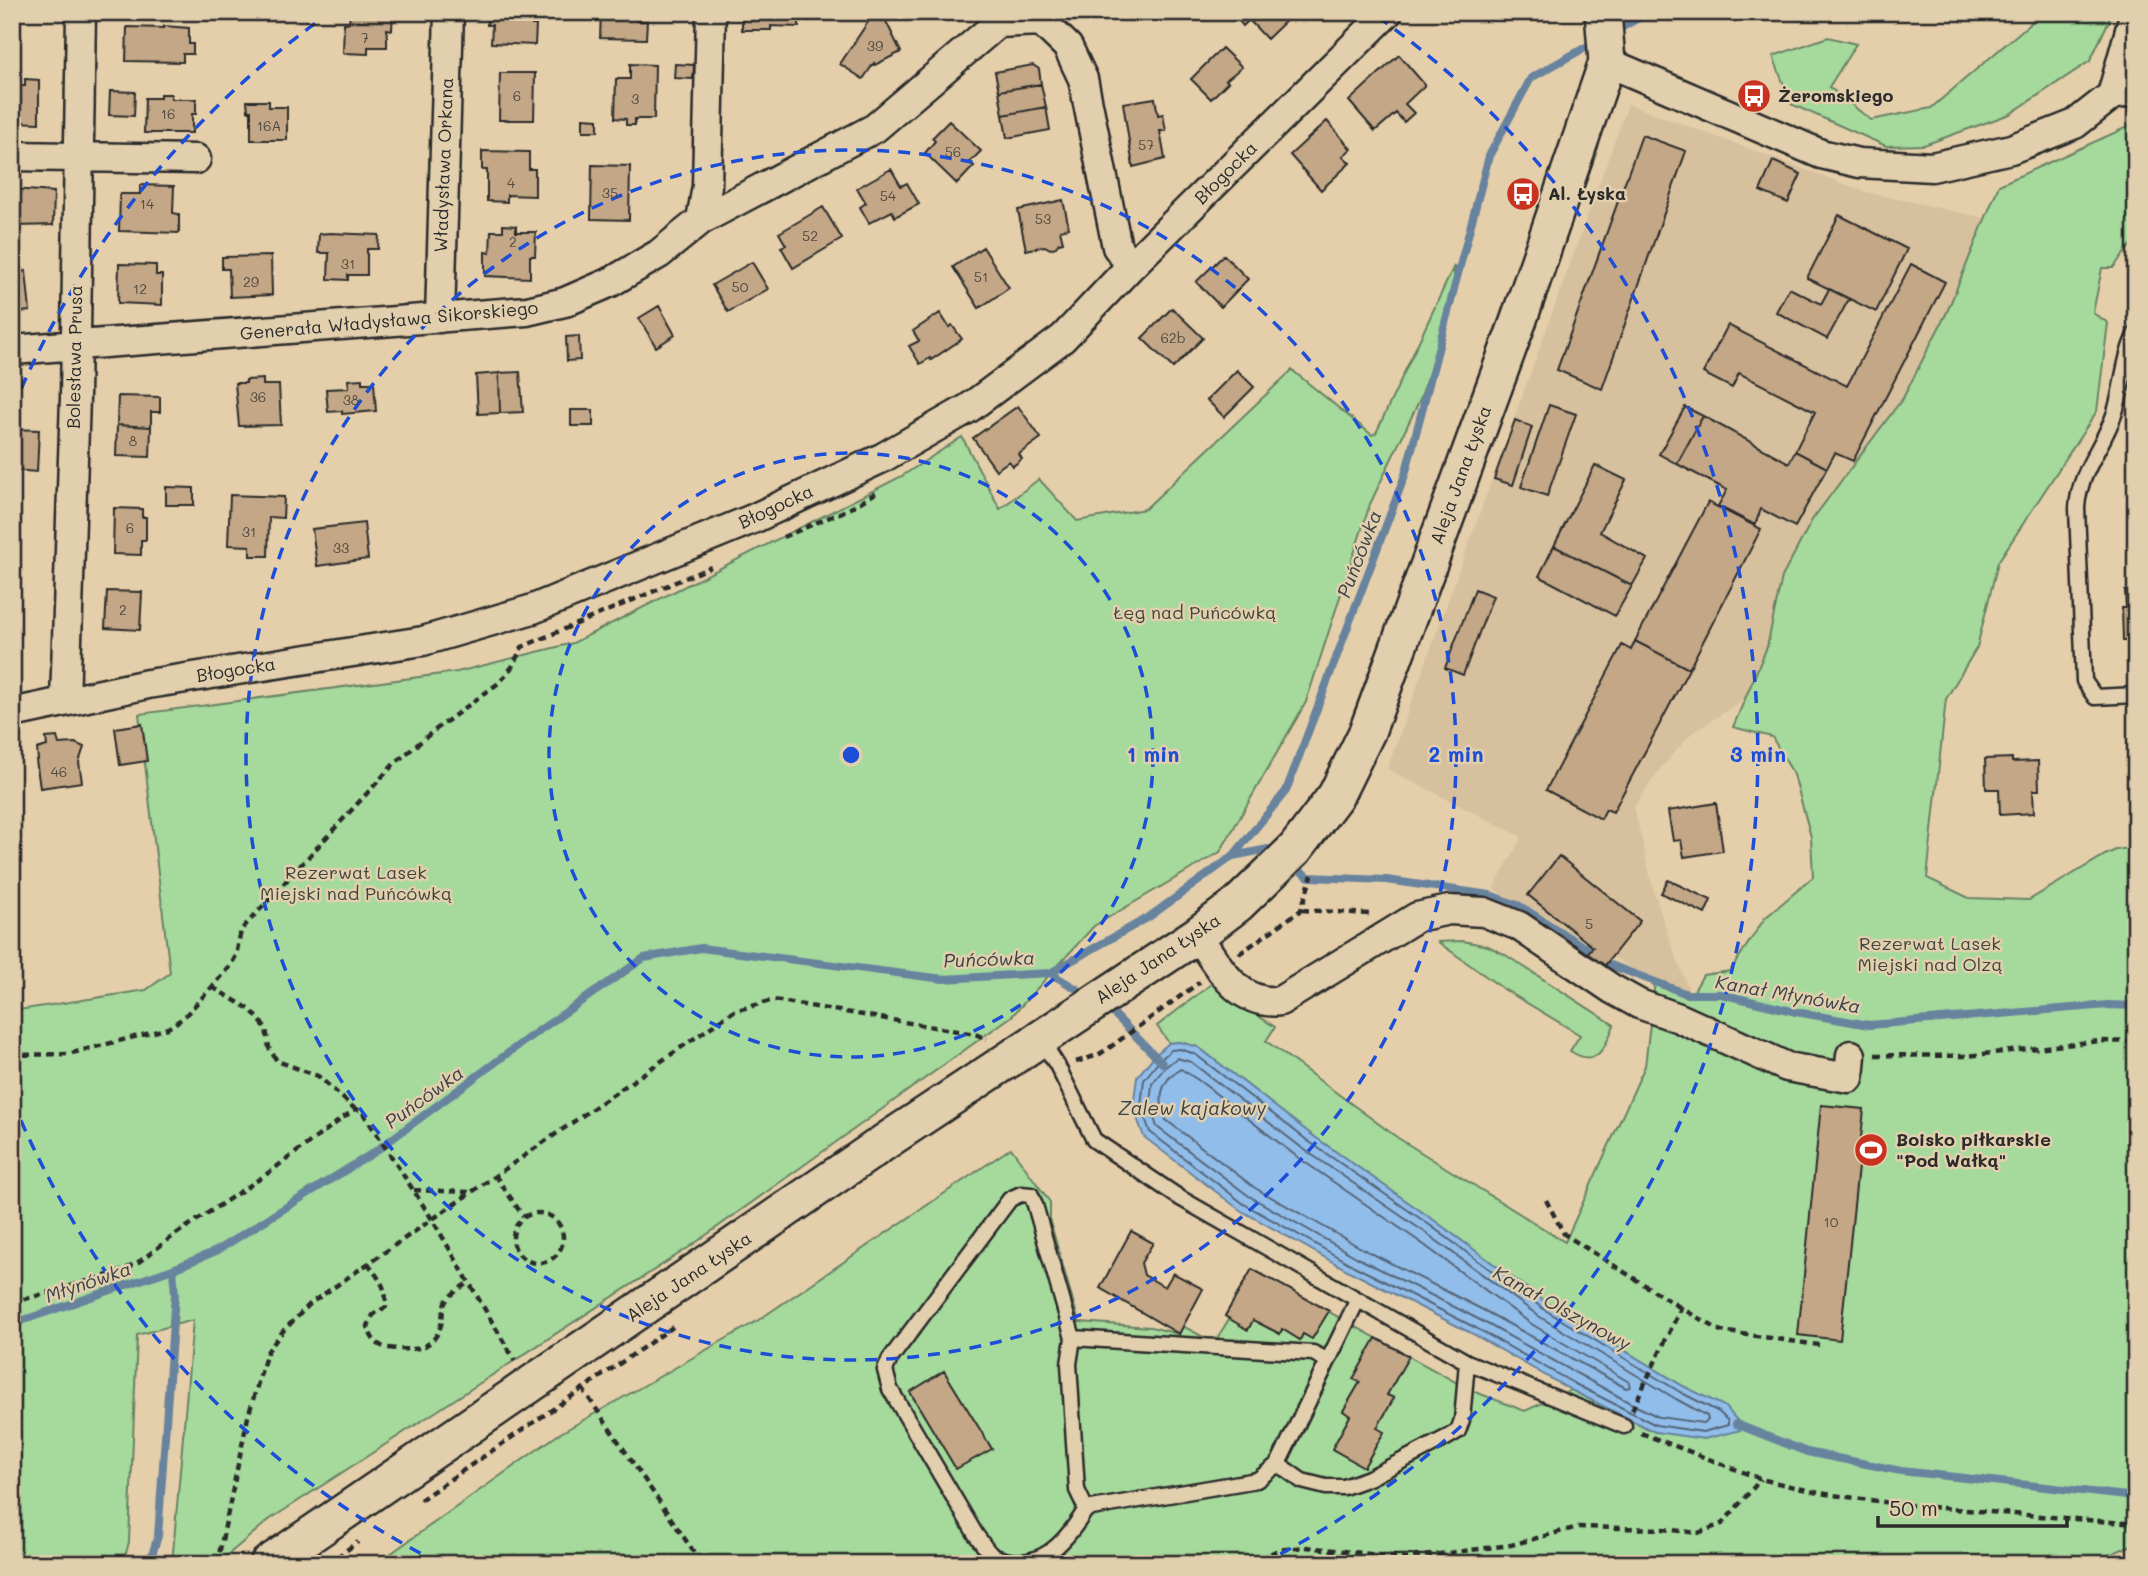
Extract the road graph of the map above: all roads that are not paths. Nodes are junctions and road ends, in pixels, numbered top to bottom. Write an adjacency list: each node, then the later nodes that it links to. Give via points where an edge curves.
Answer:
1 (81, 12): 10 (street, Bolesława Prusa)
2 (449, 12): 14 (street, Władysława Orkana)
3 (712, 12): 12 (street, via 707,186)
4 (1388, 12): 13 (street, Błogocka)
5 (1603, 12): 7 (street, Aleja Jana Łyska)
6 (2135, 12): 8 (street)
7 (1607, 62): 8 (street, via 1821,154 1859,163 1932,167 2011,149 2075,124); 21 (street, Aleja Jana Łyska, via 1518,322 1367,732 1304,860 1263,882)
8 (2124, 93)
9 (12, 156): 10 (street)
10 (77, 158): 11 (street); 16 (street, Bolesława Prusa)
11 (196, 159)
12 (701, 220): 13 (street, Generała Władysława Sikorskiego, via 875,128 998,23 1041,21 1068,47 1083,79 1117,247); 14 (street, Generała Władysława Sikorskiego, via 636,268 565,302 527,311)
13 (1131, 266): 19 (street, Błogocka, via 1063,338 969,408 882,458 755,517 533,609 423,641)
14 (440, 317): 16 (street, Generała Władysława Sikorskiego)
15 (2136, 333): 18 (lane, via 2114,415 2086,469 2077,508 2084,681 2095,696)
16 (75, 345): 17 (street, Generała Władysława Sikorskiego); 19 (street, Bolesława Prusa)
17 (12, 350)
18 (2136, 695)
19 (65, 701): 20 (street, Błogocka)
20 (12, 713)
21 (1197, 934): 22 (street, Aleja Jana Łyska); 23 (street, via 1237,988 1266,1003 1280,1001 1417,917 1449,910 1484,912 1519,926 1639,1004 1787,1067 1849,1079)
22 (1040, 1038): 24 (lane, via 1094,1140 1180,1198); 31 (street, Aleja Jana Łyska)
23 (1851, 1055)
24 (1357, 1301): 26 (lane); 27 (lane)
25 (1073, 1338): 26 (lane, via 1313,1353); 30 (lane, via 1069,1364 1077,1490); 30 (lane, via 1035,1205 1031,1195 1021,1194 1010,1199 885,1370 890,1390 992,1556 1015,1563 1037,1562 1062,1543)
26 (1327, 1360): 29 (lane)
27 (1467, 1362): 28 (lane); 29 (lane, via 1462,1420 1458,1431 1446,1438 1345,1487 1302,1481)
28 (1624, 1426)
29 (1278, 1464): 30 (lane, via 1257,1480)
30 (1086, 1509)
31 (268, 1564)

